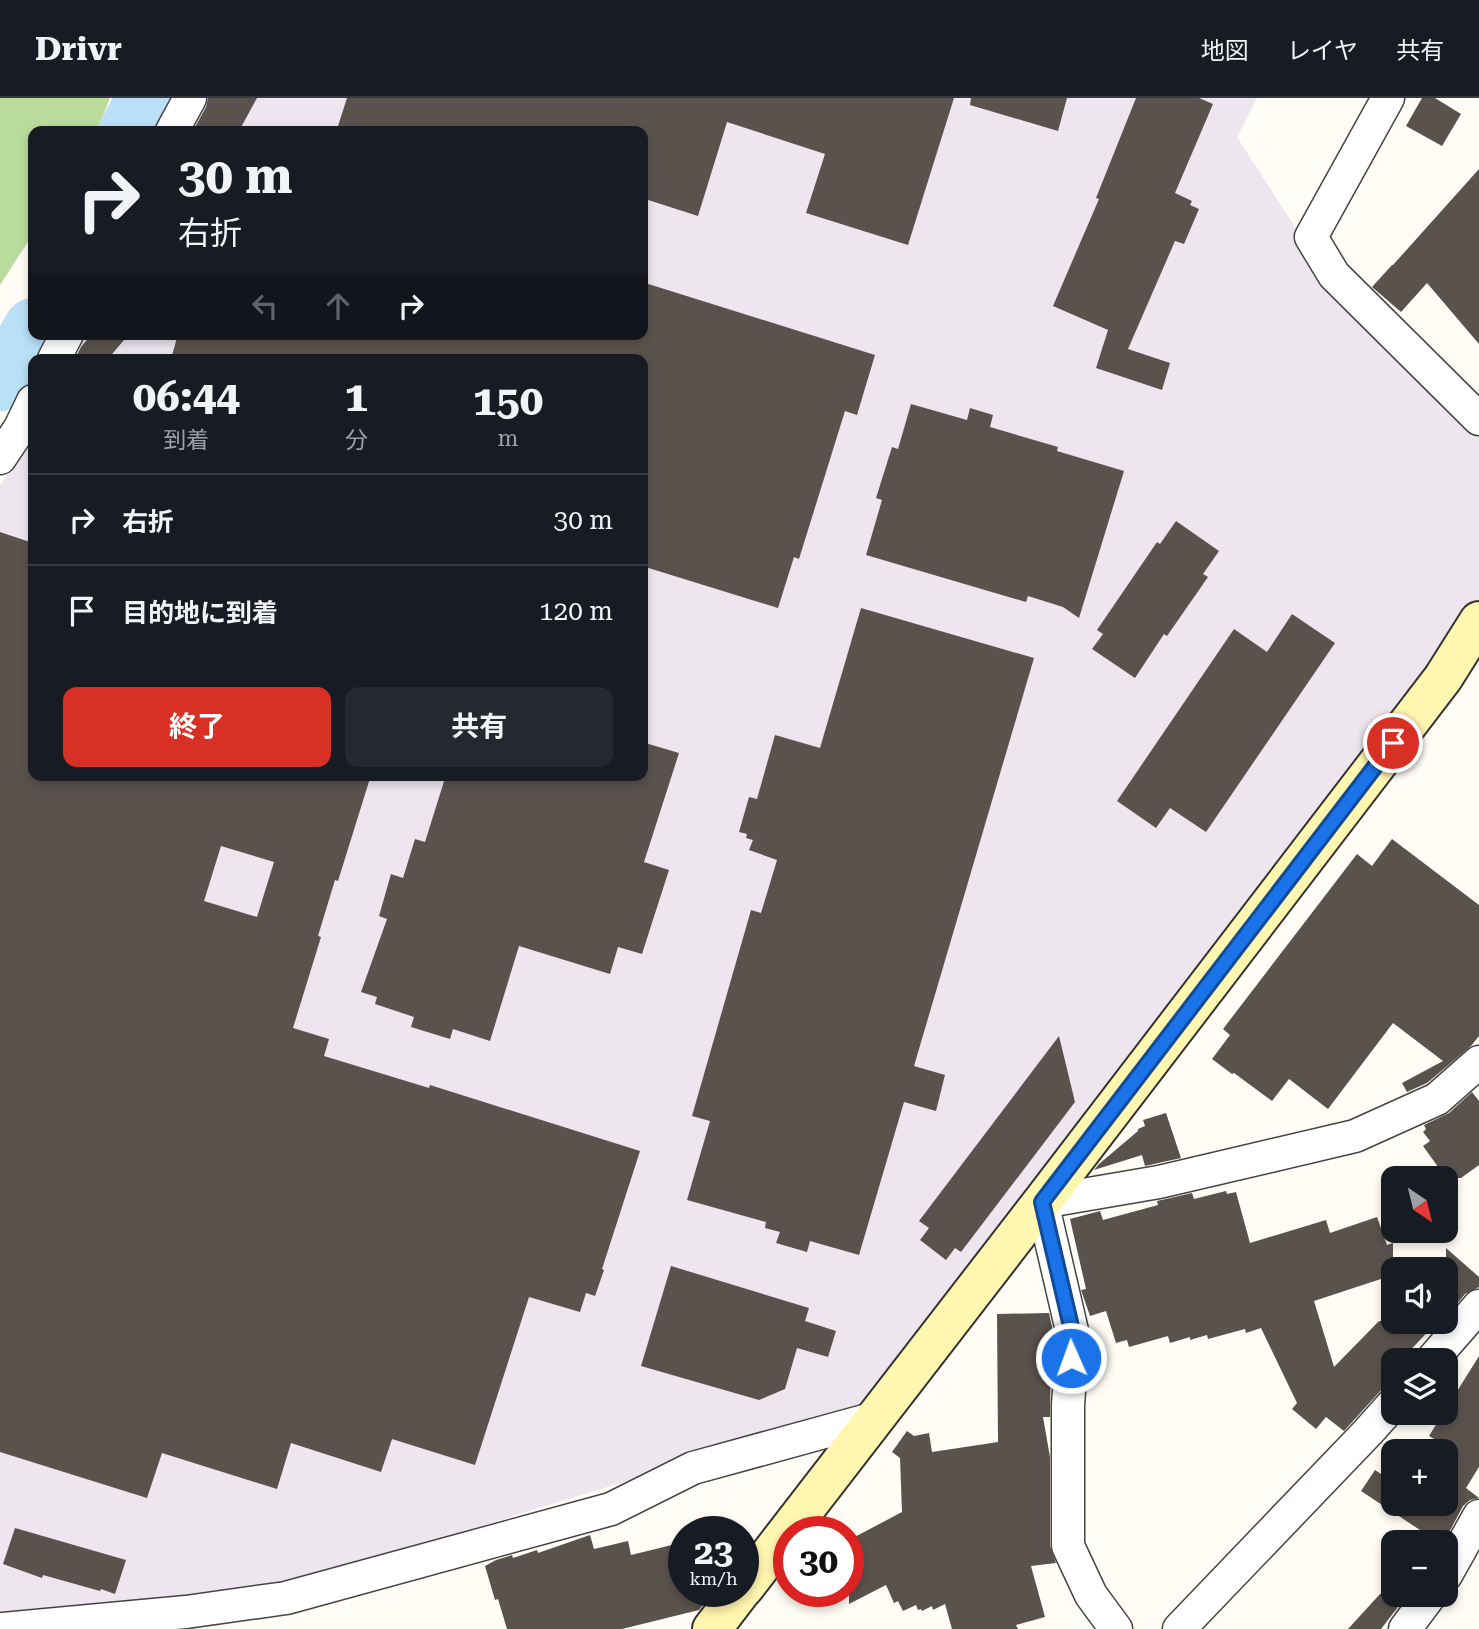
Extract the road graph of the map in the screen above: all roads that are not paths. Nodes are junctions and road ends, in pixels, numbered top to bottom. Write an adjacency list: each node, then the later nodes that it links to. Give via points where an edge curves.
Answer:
1 (190, 98): 3 (street)
2 (1388, 98): 5 (street, via 1311,237 1334,275)
3 (175, 126)
4 (28, 411): 6 (street)
5 (1479, 419)
6 (0, 458)
7 (1478, 626): 9 (street)
8 (1479, 1062): 9 (street, via 1437,1099 1355,1136 1159,1182)
9 (1042, 1202): 13 (street); 21 (street, via 1073,1335 1068,1546 1091,1595)
10 (1479, 1306): 11 (street)
11 (1442, 1348)
12 (1381, 1417): 22 (street)
13 (876, 1418): 16 (street); 19 (street, via 693,1468 611,1509 286,1598)
14 (1479, 1516): 15 (street)
15 (1458, 1553)
16 (759, 1568)
17 (729, 1607): 20 (street)
18 (1421, 1607): 23 (street)
19 (3, 1629)
20 (712, 1629)
21 (1116, 1629)
22 (1179, 1629)
23 (1405, 1629)

